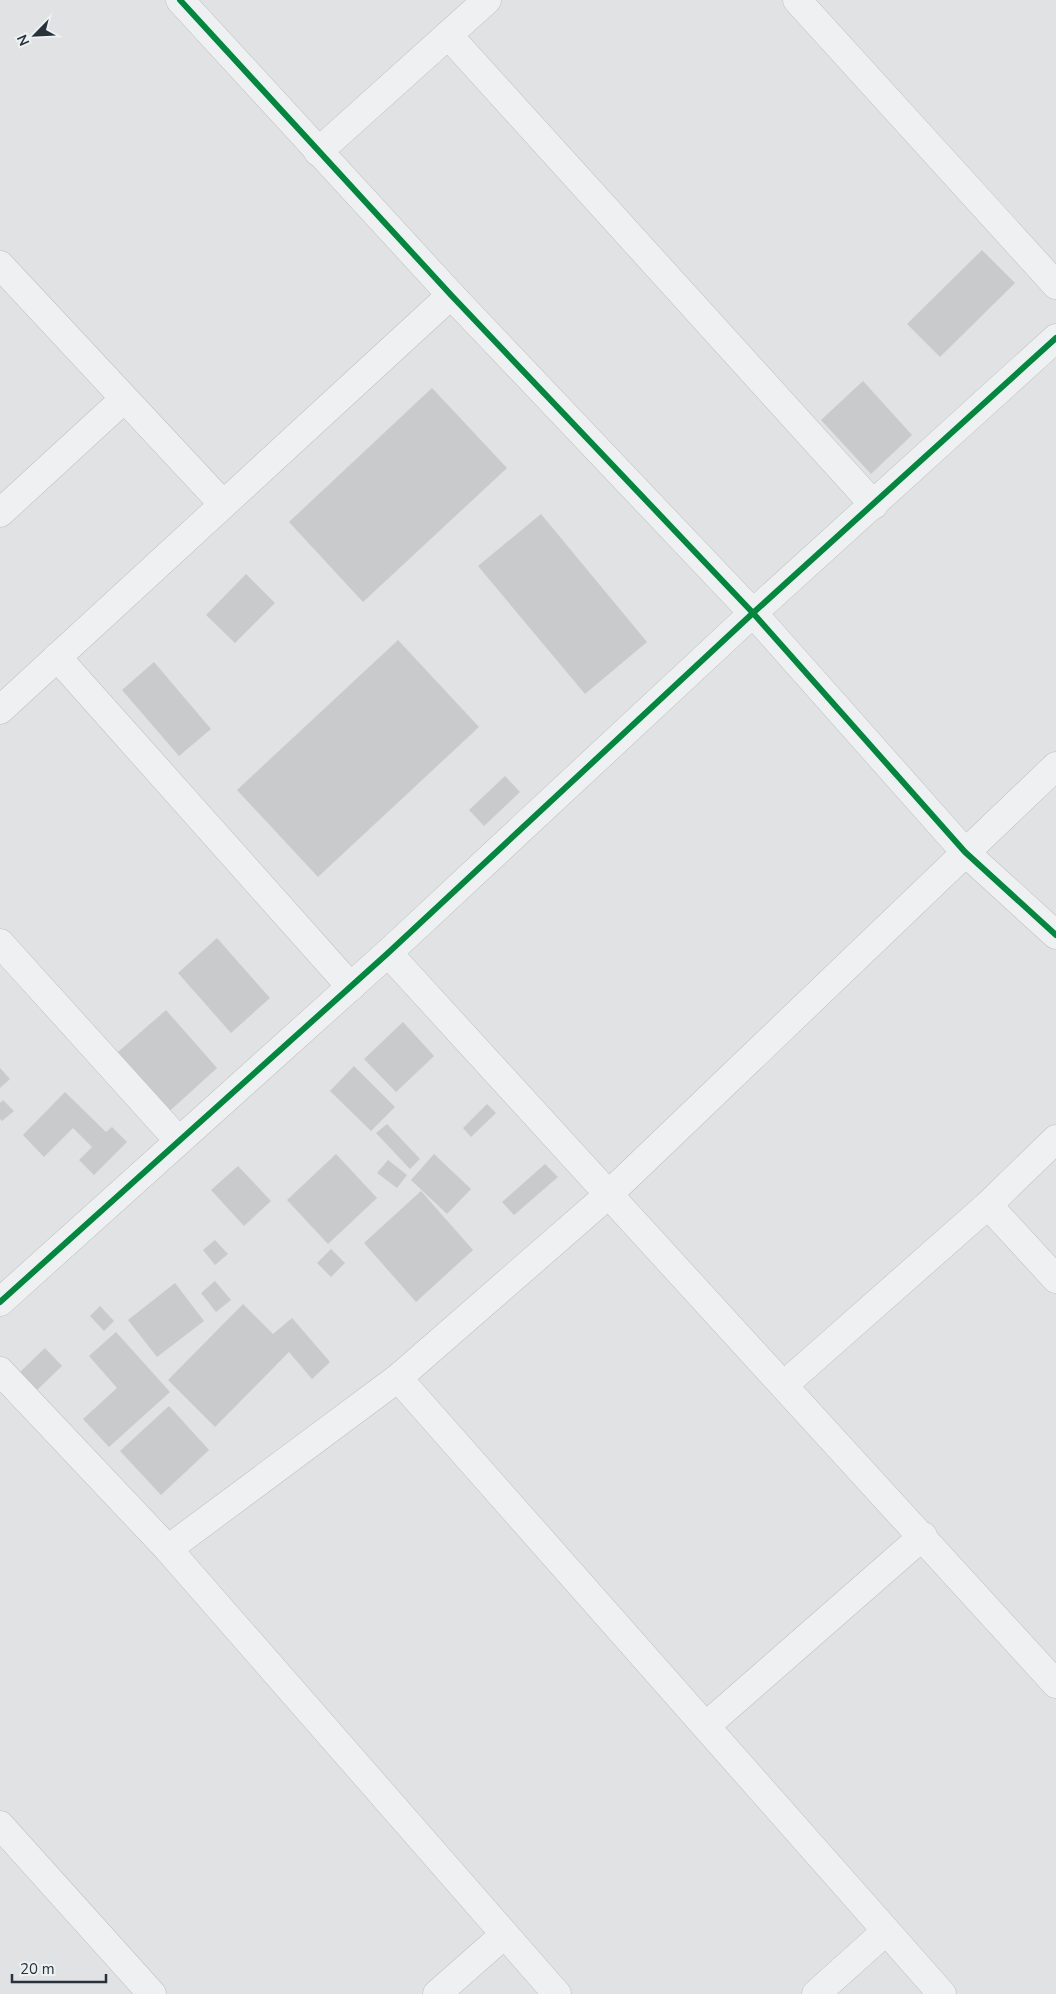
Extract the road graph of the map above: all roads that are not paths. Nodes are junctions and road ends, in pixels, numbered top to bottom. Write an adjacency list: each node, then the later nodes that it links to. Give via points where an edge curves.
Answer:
1 (180, 0): 5 (street)
2 (486, 0): 4 (street)
3 (797, 0): 7 (street)
4 (448, 35): 5 (street); 12 (street)
5 (318, 152): 8 (street)
6 (0, 266): 10 (street)
7 (1056, 285)
8 (451, 295): 11 (street); 14 (street)
9 (1056, 338): 12 (street)
10 (124, 399): 11 (street); 13 (street)
11 (223, 504): 15 (street)
12 (874, 505): 14 (street)
13 (0, 513)
14 (753, 613): 18 (street); 21 (street)
15 (57, 657): 16 (street); 22 (street)
16 (0, 710)
17 (1056, 766): 18 (street)
18 (965, 852): 19 (street); 25 (street)
19 (1056, 935)
20 (0, 943): 24 (street)
21 (388, 953): 22 (street); 25 (street)
22 (351, 987): 24 (street)
23 (1056, 1139): 26 (street)
24 (179, 1141): 28 (street)
25 (608, 1195): 30 (street); 31 (street)
26 (988, 1205): 27 (street); 31 (street)
27 (1056, 1279)
28 (0, 1302)
29 (0, 1371): 33 (street)
30 (398, 1378): 33 (street); 35 (street)
31 (784, 1385): 32 (street)
32 (923, 1536): 34 (street); 35 (street)
33 (168, 1549): 38 (street)
34 (1056, 1684)
35 (707, 1725): 37 (street)
36 (0, 1825): 39 (street)
37 (886, 1931): 42 (street); 43 (street)
38 (504, 1935): 40 (street); 41 (street)
39 (152, 1994)
40 (437, 1994)
41 (558, 1994)
42 (816, 1994)
43 (942, 1994)

